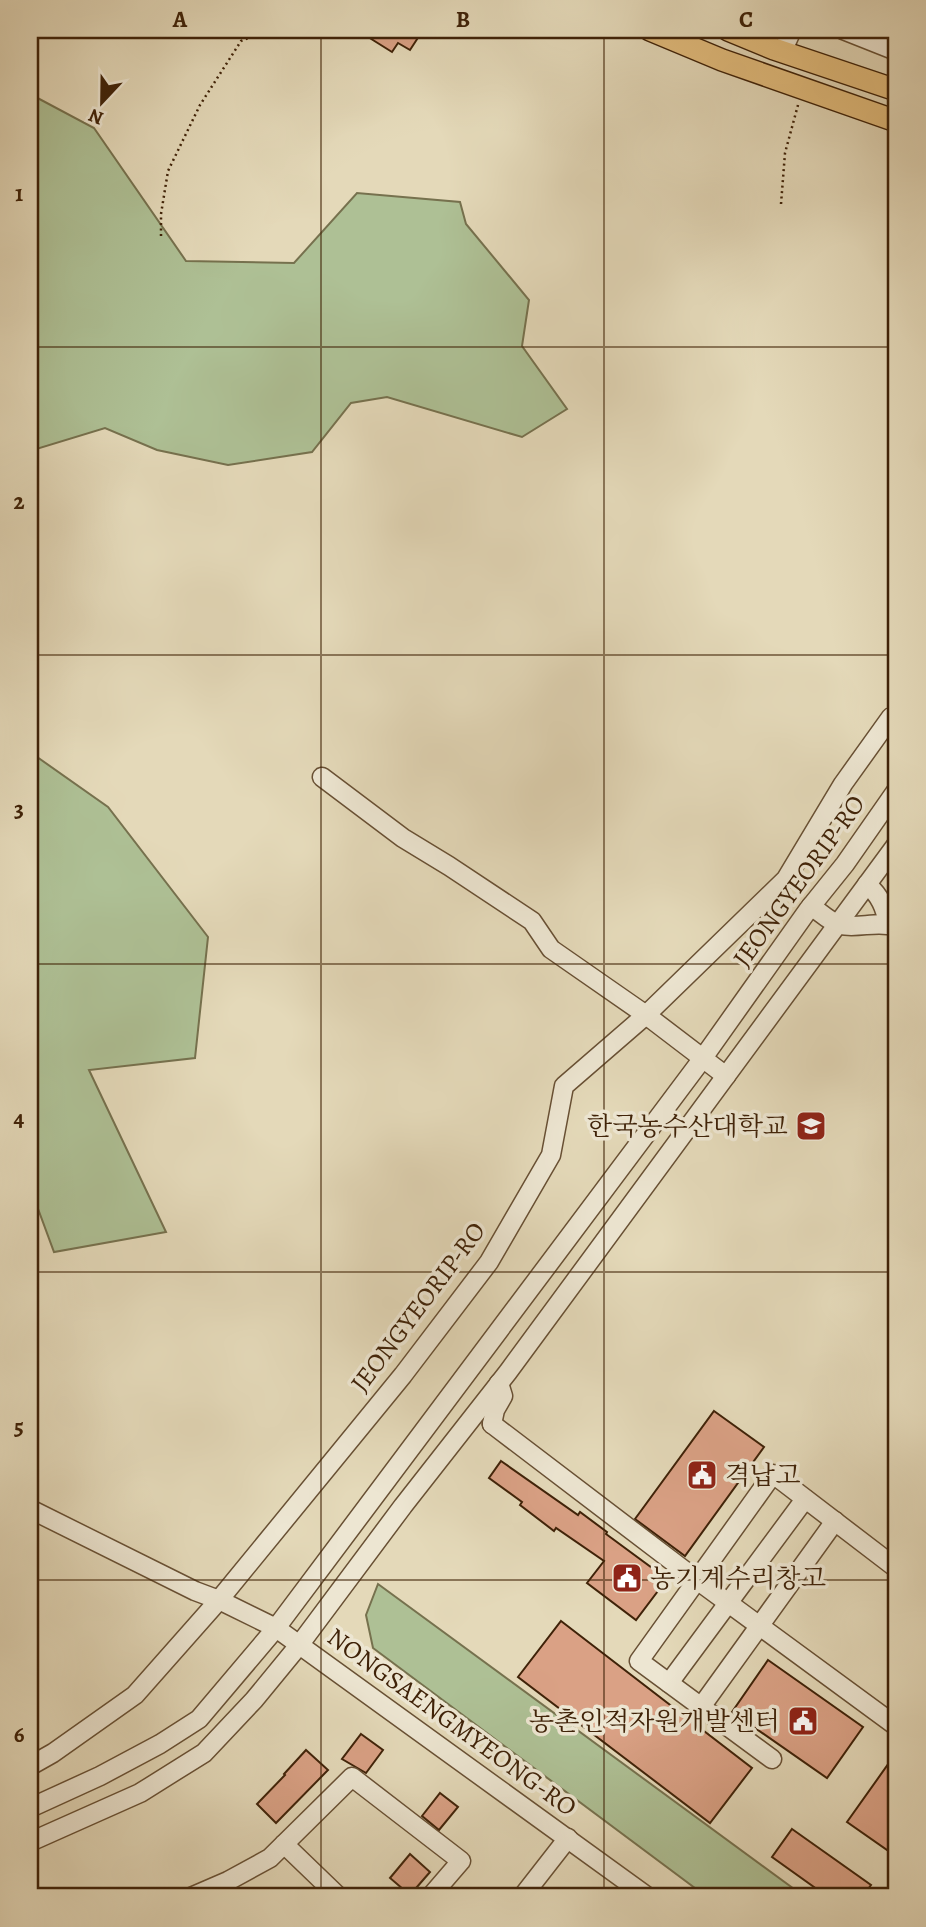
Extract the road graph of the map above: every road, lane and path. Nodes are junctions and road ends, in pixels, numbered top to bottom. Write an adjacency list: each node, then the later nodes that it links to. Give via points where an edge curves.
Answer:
1 (267, 30): 12 (path, via 241,41 200,105 169,171)
2 (650, 30): 8 (main road)
3 (728, 30): 7 (main road)
4 (792, 30): 7 (street)
5 (843, 30): 6 (street)
6 (896, 51)
7 (782, 52): 9 (main road)
8 (802, 88): 10 (main road); 11 (path, via 785,153)
9 (896, 90)
10 (896, 121)
11 (781, 204)
12 (161, 236)
13 (894, 715): 21 (street, JEONGYEORIP-RO, via 843,785 786,879)
14 (322, 777): 21 (street, via 402,838 532,921 551,949)
15 (896, 791): 18 (street, JEONGYEORIP-RO)
16 (896, 845): 17 (street)
17 (867, 884): 19 (street); 20 (street, via 879,895)
18 (811, 906): 19 (street); 22 (street, JEONGYEORIP-RO)
19 (837, 924): 20 (street); 23 (street)
20 (892, 925)
21 (646, 1015): 22 (street); 32 (street, JEONGYEORIP-RO, via 564,1086 551,1155 489,1262)
22 (703, 1058): 23 (street); 35 (street, JEONGYEORIP-RO)
23 (726, 1076): 24 (street)
24 (499, 1383): 25 (street, via 503,1396); 26 (street)
25 (492, 1424): 26 (street, via 476,1428 463,1443); 31 (street)
26 (454, 1440): 36 (street)
27 (805, 1499): 29 (street); 31 (street, via 773,1474); 33 (street)
28 (30, 1508): 32 (street, NONGSAENGMYEONG-RO)
29 (835, 1521): 30 (street); 34 (street)
30 (896, 1568)
31 (696, 1580): 33 (street); 37 (street, via 639,1661)
32 (219, 1600): 35 (street, NONGSAENGMYEONG-RO); 41 (street, JEONGYEORIP-RO, via 135,1695)
33 (728, 1603): 34 (street); 37 (street)
34 (759, 1626): 38 (street); 39 (street)
35 (276, 1628): 36 (street, NONGSAENGMYEONG-RO); 42 (street, JEONGYEORIP-RO, via 199,1719 100,1776)
36 (300, 1644): 43 (street, NONGSAENGMYEONG-RO); 44 (street, via 204,1753 140,1793)
37 (669, 1683): 38 (street)
38 (701, 1707): 40 (street)
39 (896, 1726)
40 (772, 1759)
41 (30, 1766)
42 (30, 1808)
43 (568, 1838): 49 (street); 50 (street, NONGSAENGMYEONG-RO)
44 (30, 1842)
45 (285, 1844): 46 (street, via 270,1858); 47 (street); 48 (street, via 352,1777 461,1861)
46 (191, 1897)
47 (339, 1897)
48 (430, 1897)
49 (522, 1897)
50 (648, 1897)

